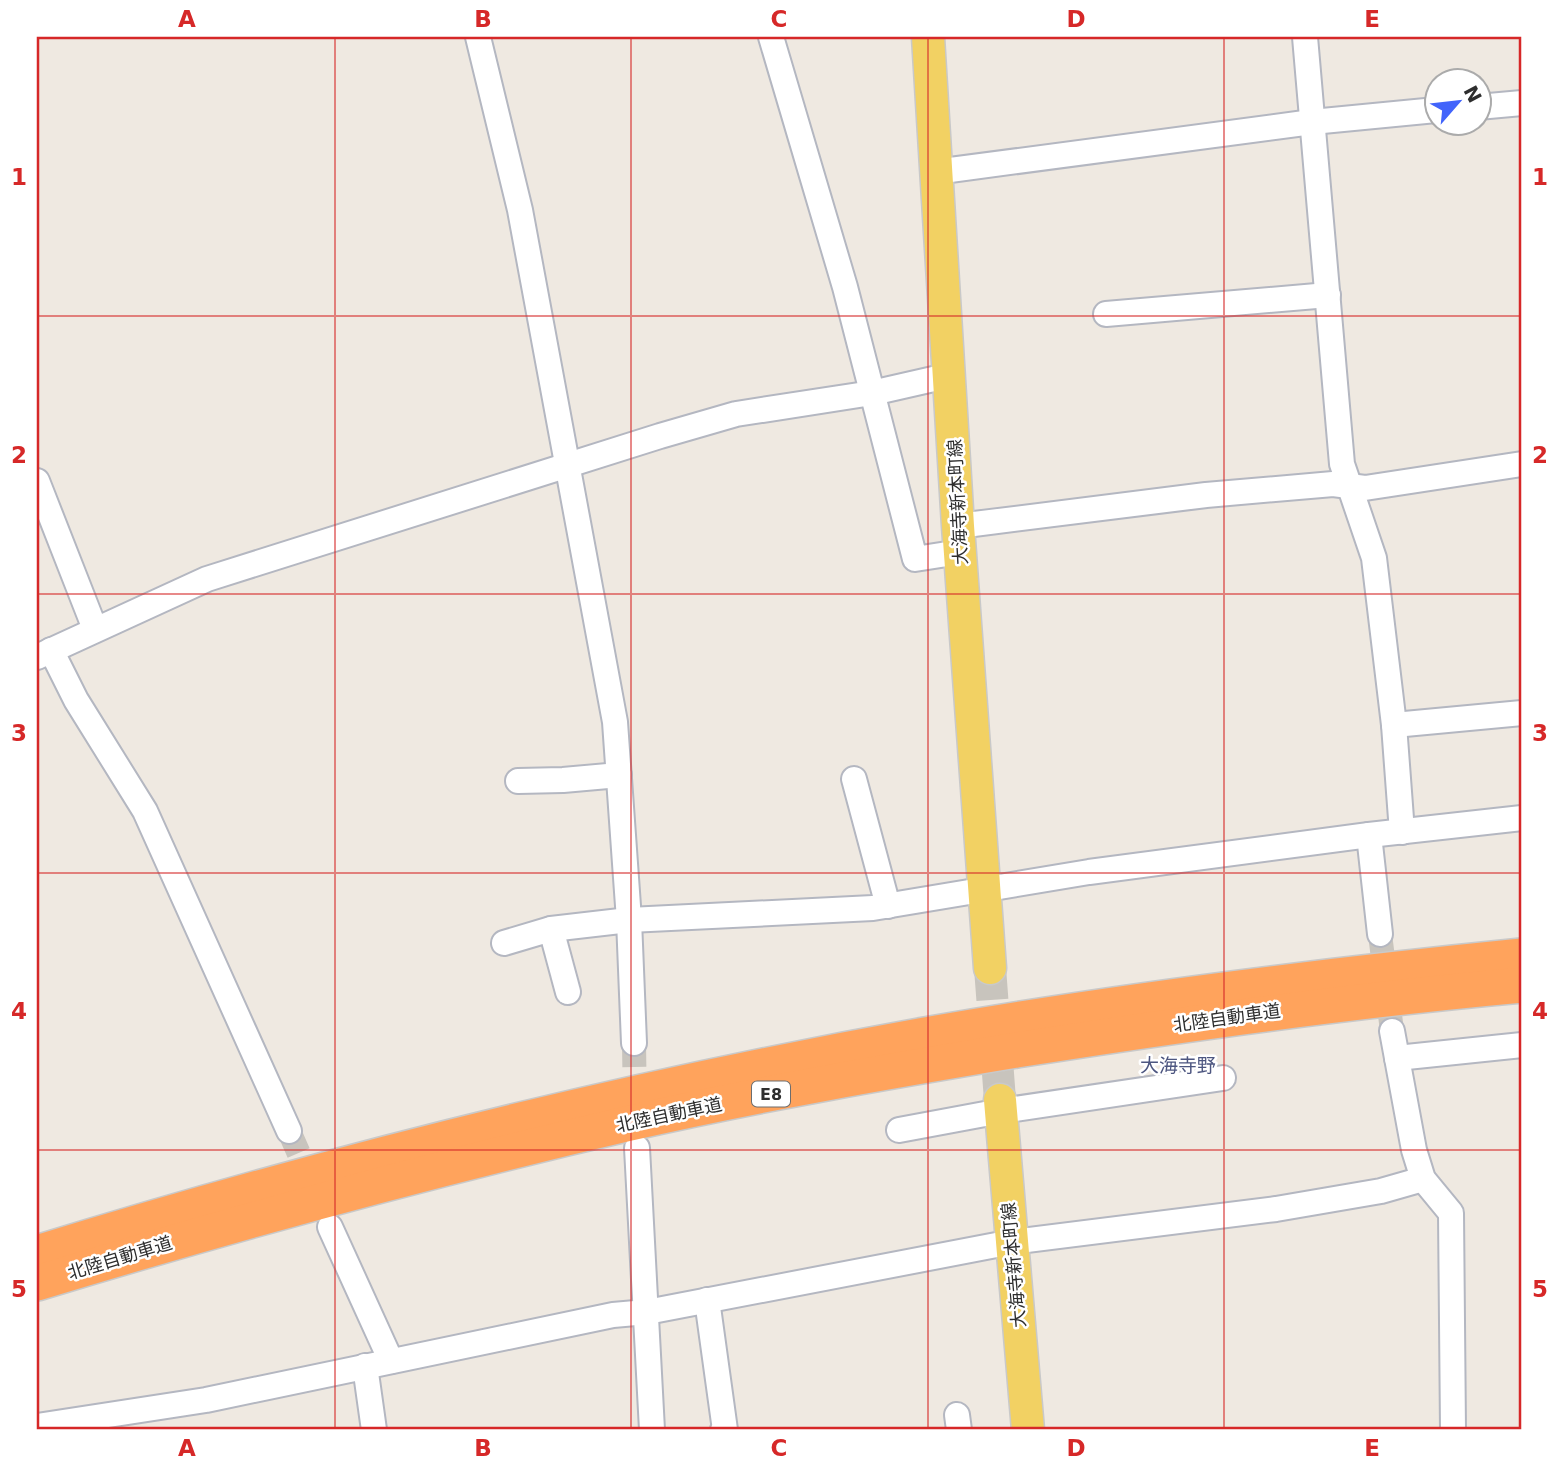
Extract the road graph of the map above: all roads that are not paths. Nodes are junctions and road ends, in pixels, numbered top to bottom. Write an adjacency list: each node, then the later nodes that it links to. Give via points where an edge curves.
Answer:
1 (478, 37): 15 (street, via 520,210)
2 (771, 37): 13 (street)
3 (928, 37): 9 (main road, 大海寺新本町線)
4 (1305, 37): 8 (street)
5 (1522, 103): 6 (street)
6 (1492, 106)
7 (1422, 111): 8 (street)
8 (1312, 122): 9 (street); 10 (street)
9 (935, 173): 12 (main road, 大海寺新本町線)
10 (1328, 295): 11 (street); 17 (street, via 1342,464)
11 (1105, 314)
12 (950, 375): 13 (street); 18 (main road, 大海寺新本町線)
13 (872, 393): 15 (street, via 736,414); 18 (street, via 915,559)
14 (1522, 464): 17 (street, via 1365,488)
15 (568, 465): 19 (street, via 207,579); 23 (street, via 615,722)
16 (37, 481): 19 (street)
17 (1349, 485): 18 (street, via 1206,495); 22 (street, via 1374,558)
18 (959, 539): 29 (main road, 大海寺新本町線)
19 (95, 629): 20 (street)
20 (44, 654): 46 (street, via 145,811)
21 (1522, 713): 22 (street)
22 (1394, 725): 27 (street)
23 (619, 775): 25 (street); 31 (street)
24 (854, 779): 30 (street)
25 (518, 781)
26 (1522, 818): 27 (street)
27 (1402, 832): 28 (street)
28 (1370, 835): 29 (street); 33 (street)
29 (986, 888): 30 (street); 36 (main road, 大海寺新本町線)
30 (888, 906): 31 (street)
31 (629, 920): 32 (street); 40 (street)
32 (551, 929): 34 (street); 38 (street)
33 (1380, 934)
34 (504, 943)
35 (1522, 956): 51 (highway, 北陸自動車道 / E8, via 1228,989 927,1035 774,1064 456,1135)
36 (990, 968)
37 (1522, 985): 52 (highway, 北陸自動車道 / E8, via 1228,1017 777,1093 448,1168)
38 (568, 992)
39 (1392, 1031): 42 (street)
40 (634, 1043)
41 (1522, 1045): 42 (street)
42 (1397, 1058): 48 (street)
43 (1223, 1078): 44 (street)
44 (1000, 1106): 45 (street); 50 (main road, 大海寺新本町線)
45 (899, 1130)
46 (289, 1131)
47 (636, 1148): 54 (street)
48 (1423, 1180): 50 (street, via 1276,1209); 63 (street, via 1451,1213)
49 (330, 1227): 55 (street)
50 (1012, 1242): 53 (street); 62 (main road, 大海寺新本町線)
51 (37, 1253)
52 (37, 1283)
53 (707, 1300): 54 (street); 61 (street)
54 (648, 1312): 55 (street, via 613,1315); 60 (street)
55 (391, 1361): 56 (street)
56 (365, 1367): 57 (street); 59 (street)
57 (102, 1424): 58 (street)
58 (37, 1426)
59 (374, 1430)
60 (652, 1430)
61 (723, 1430)
62 (1028, 1430)
63 (1453, 1430)

